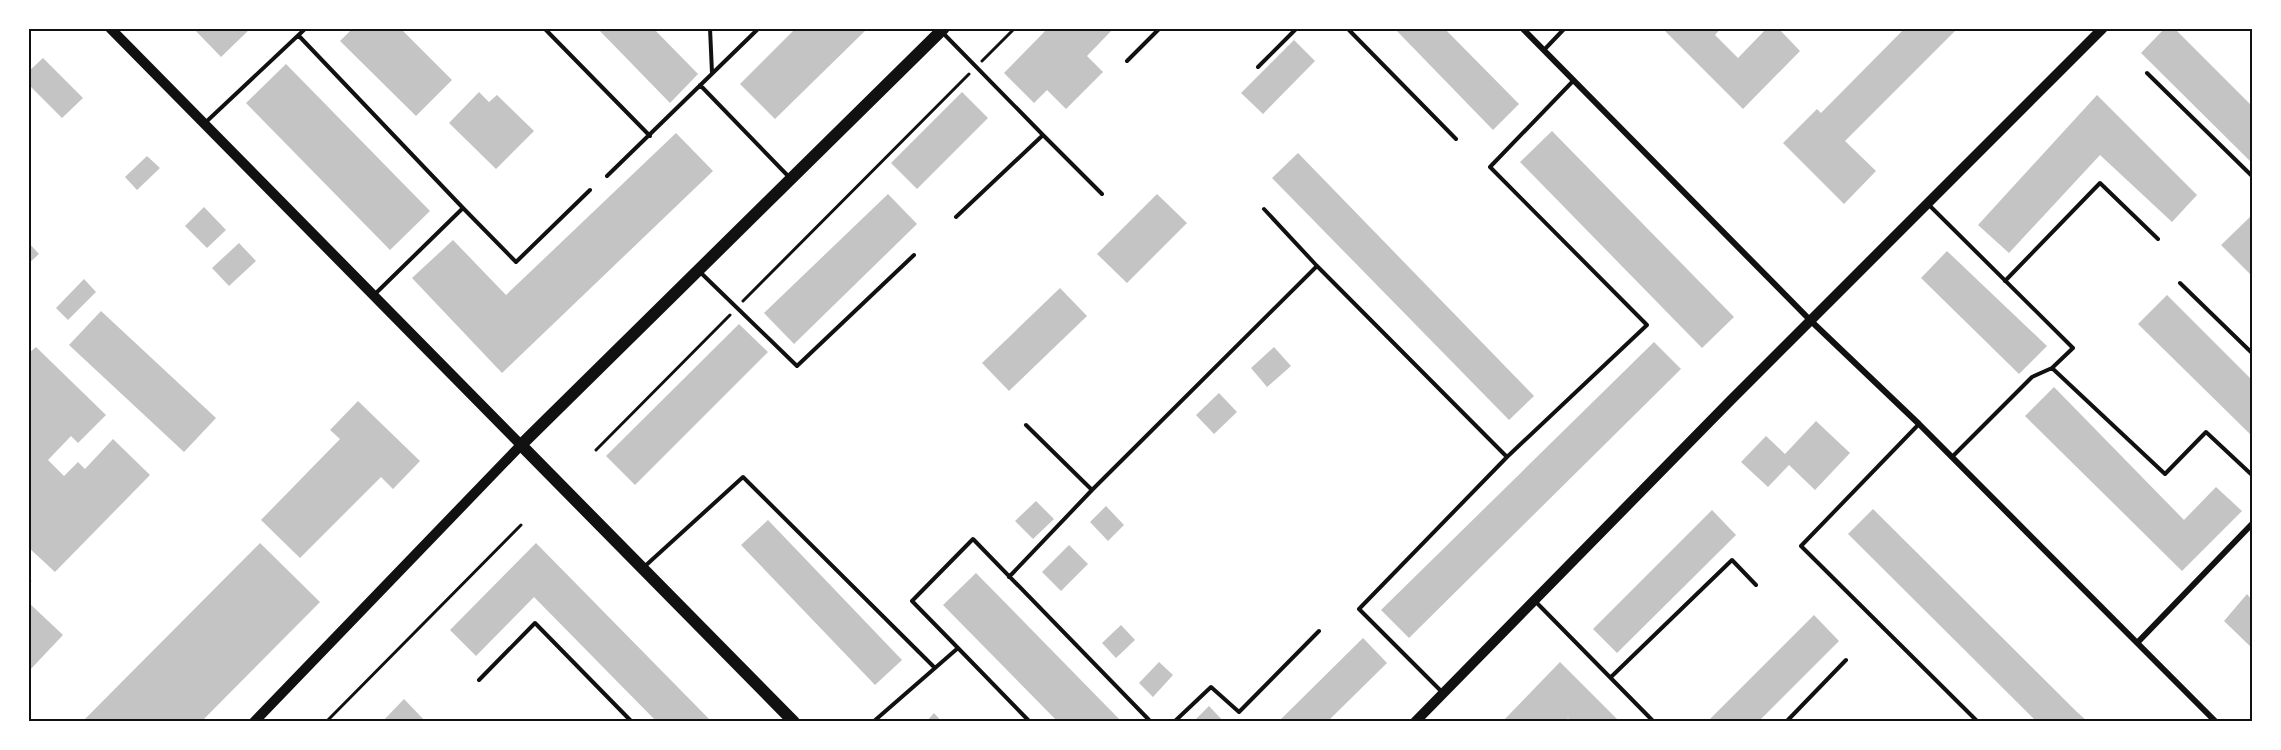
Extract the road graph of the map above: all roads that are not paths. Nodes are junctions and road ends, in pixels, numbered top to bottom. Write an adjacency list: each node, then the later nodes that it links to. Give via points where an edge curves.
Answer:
1 (110, 28): 21 (street)
2 (306, 28): 13 (lane)
3 (544, 28): 23 (lane)
4 (711, 28): 17 (lane)
5 (759, 28): 17 (lane)
6 (1160, 28): 15 (lane)
7 (1296, 28): 16 (lane)
8 (1347, 28): 24 (lane)
9 (1522, 28): 14 (street)
10 (1565, 28): 14 (lane)
11 (2103, 28): 30 (street)
12 (943, 30): 22 (lane); 27 (main road)
13 (299, 36): 21 (lane); 31 (lane)
14 (1544, 50): 19 (street)
15 (1127, 61)
16 (1258, 67)
17 (712, 73): 20 (lane)
18 (2147, 73): 26 (lane)
19 (1574, 80): 41 (street); 47 (lane, via 1490,167 1647,325)
20 (699, 85): 23 (lane); 27 (lane)
21 (205, 123): 40 (street)
22 (1043, 135): 29 (lane); 33 (lane)
23 (650, 136): 25 (lane)
24 (1456, 139)
25 (607, 176)
26 (2253, 176)
27 (792, 180): 37 (main road)
28 (590, 190): 31 (lane, via 516,262)
29 (1102, 194)
30 (1928, 204): 38 (lane); 41 (street)
31 (463, 208): 40 (lane)
32 (1264, 210): 36 (lane)
33 (956, 217)
34 (2158, 239): 38 (lane, via 2100,183)
35 (914, 255): 37 (lane, via 797,366)
36 (1317, 266): 47 (lane); 50 (lane)
37 (699, 271): 46 (main road)
38 (2005, 281): 43 (lane, via 2073,348)
39 (2180, 283): 42 (lane)
40 (374, 295): 46 (street)
41 (1811, 321): 44 (street); 55 (street)
42 (2253, 353)
43 (2052, 368): 48 (lane, via 2032,377); 49 (lane, via 2165,474 2206,432)
44 (1919, 424): 48 (street); 74 (lane, via 1801,546)
45 (1026, 425): 50 (lane)
46 (521, 445): 52 (main road); 64 (street)
47 (1508, 457): 63 (lane, via 1359,609)
48 (1952, 457): 57 (street)
49 (2253, 475)
50 (1092, 490): 53 (lane)
51 (2253, 524): 57 (street)
52 (643, 568): 60 (lane, via 743,477); 66 (main road)
53 (1009, 577): 58 (lane, via 973,539 912,601); 69 (lane)
54 (1756, 585): 61 (lane, via 1732,560)
55 (1534, 601): 61 (lane); 63 (street)
56 (1319, 631): 70 (lane, via 1239,712 1211,687)
57 (2138, 642): 75 (street)
58 (958, 648): 60 (lane); 68 (lane)
59 (1846, 660): 73 (lane)
60 (935, 668): 67 (lane)
61 (1611, 677): 72 (lane)
62 (479, 680): 65 (lane, via 535,623)
63 (1443, 693): 71 (street)
64 (254, 722)
65 (632, 722)
66 (794, 722)
67 (873, 722)
68 (1030, 722)
69 (1151, 722)
70 (1174, 722)
71 (1415, 722)
72 (1654, 722)
73 (1786, 722)
74 (1978, 722)
75 (2216, 722)

